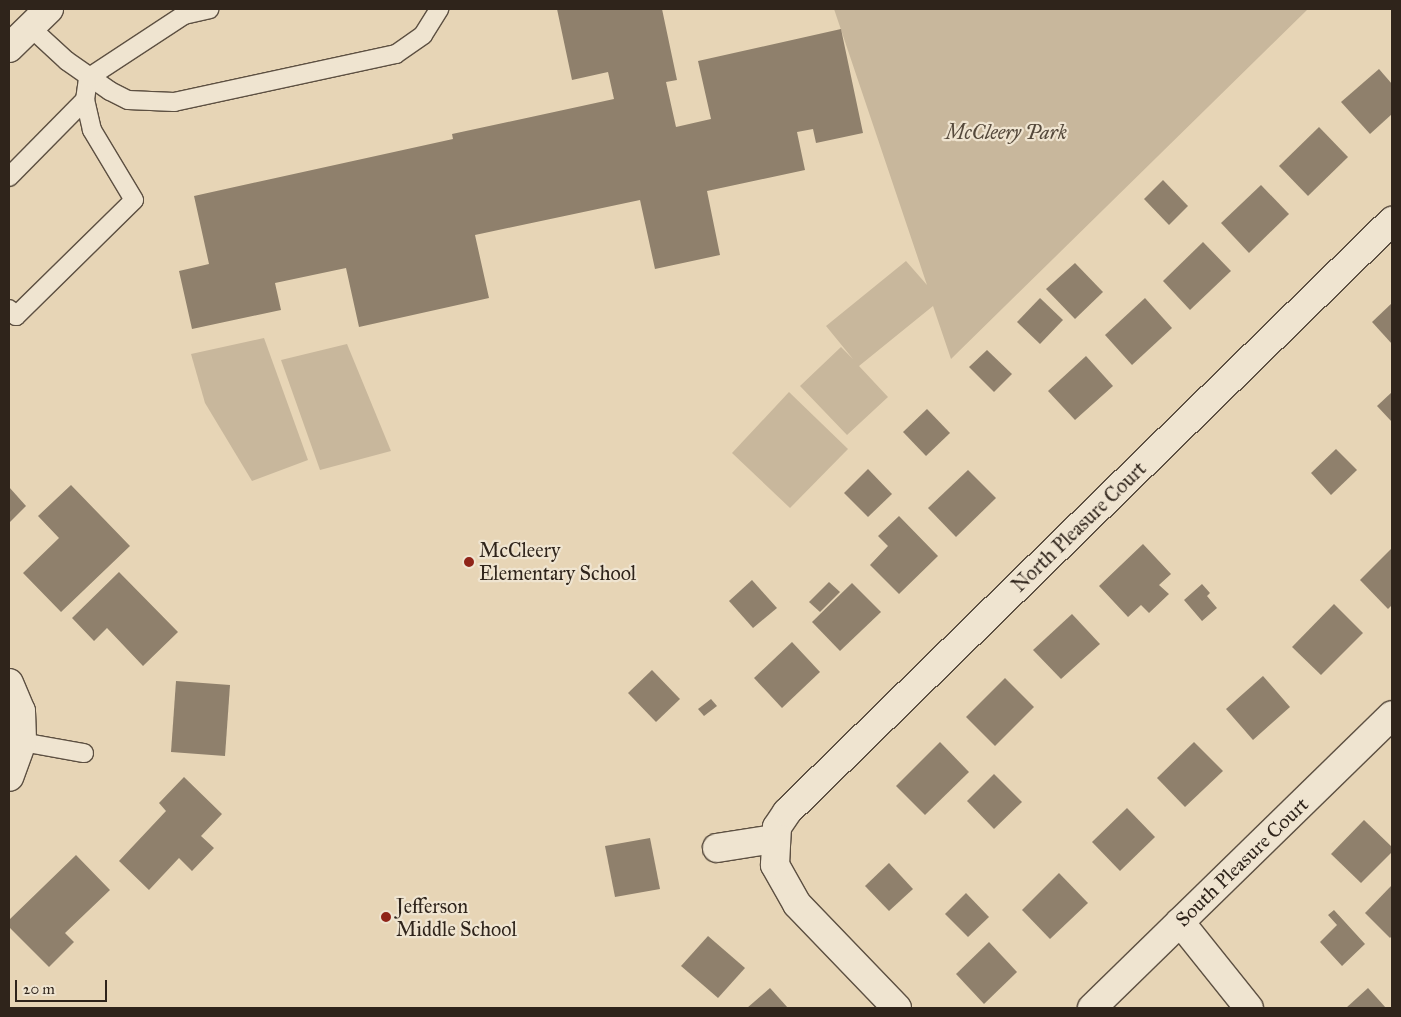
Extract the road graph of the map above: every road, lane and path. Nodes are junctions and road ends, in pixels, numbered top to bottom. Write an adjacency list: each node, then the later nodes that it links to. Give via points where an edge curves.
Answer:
1 (209, 9): 5 (lane, via 184,15)
2 (439, 9): 5 (lane, via 423,35 396,54 174,102 128,100)
3 (40, 18): 4 (street); 5 (lane)
4 (9, 48)
5 (88, 78): 6 (lane)
6 (85, 100): 7 (lane); 9 (lane, via 92,130 134,200 16,316)
7 (9, 177)
8 (1392, 221): 15 (street, North Pleasure Court, via 787,812)
9 (9, 309)
10 (9, 683): 12 (street, via 20,711)
11 (1392, 715): 17 (street, South Pleasure Court)
12 (22, 742): 13 (lane); 14 (street)
13 (84, 753)
14 (9, 777)
15 (774, 838): 16 (street); 18 (street, via 774,865 797,904)
16 (717, 848)
17 (1180, 922): 19 (street, South Pleasure Court); 20 (street)
18 (898, 1008)
19 (1092, 1008)
20 (1249, 1008)

